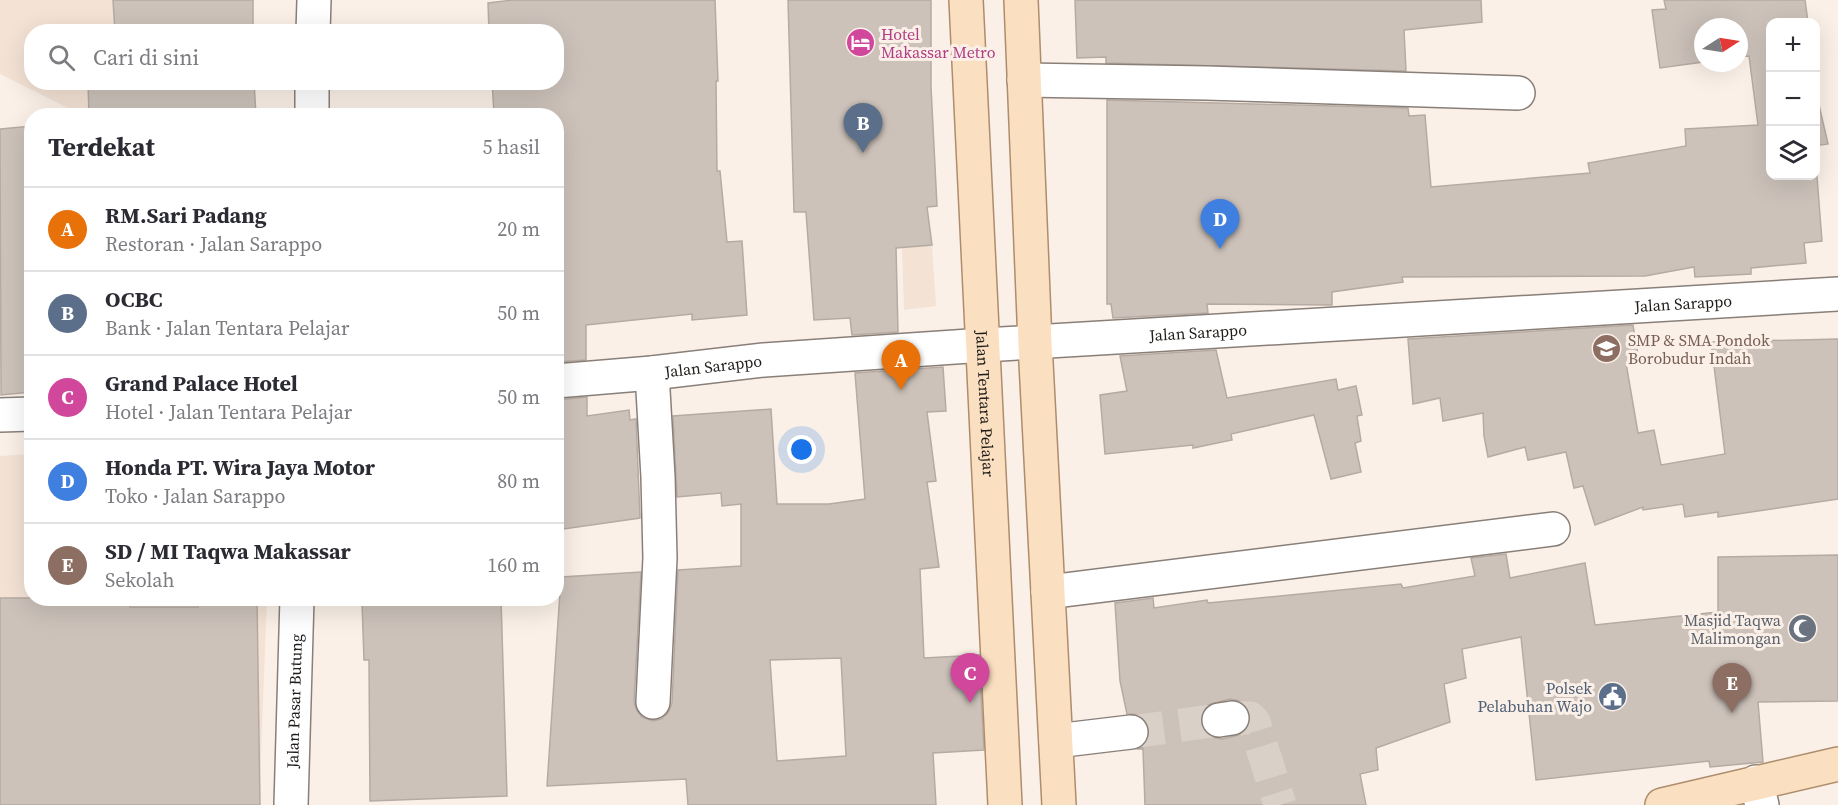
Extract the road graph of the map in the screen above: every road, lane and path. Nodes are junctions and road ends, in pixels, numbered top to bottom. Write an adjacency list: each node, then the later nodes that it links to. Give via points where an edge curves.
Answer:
1 (314, 0): 4 (street)
2 (966, 0): 11 (main road, Jalan Tentara Pelajar)
3 (1021, 0): 5 (main road)
4 (313, 24)
5 (1024, 80): 7 (street); 10 (main road)
6 (312, 90): 8 (street)
7 (1518, 93)
8 (312, 108)
9 (1838, 294): 10 (street, Jalan Sarappo)
10 (1035, 343): 11 (street, Jalan Sarappo); 17 (main road)
11 (984, 345): 12 (street, Jalan Sarappo, via 764,360); 25 (main road, Jalan Tentara Pelajar)
12 (652, 373): 13 (street, Jalan Sarappo); 19 (street, via 660,558)
13 (564, 380)
14 (24, 414): 15 (street)
15 (0, 415)
16 (1553, 529): 17 (street)
17 (1048, 591): 21 (main road)
18 (297, 606): 24 (street, Jalan Pasar Butung)
19 (653, 702)
20 (1131, 732): 21 (street)
21 (1056, 741): 26 (main road)
22 (1838, 764): 23 (main road)
23 (1759, 794): 27 (main road)
24 (291, 805)
25 (1005, 805)
26 (1059, 805)
27 (1662, 805)

